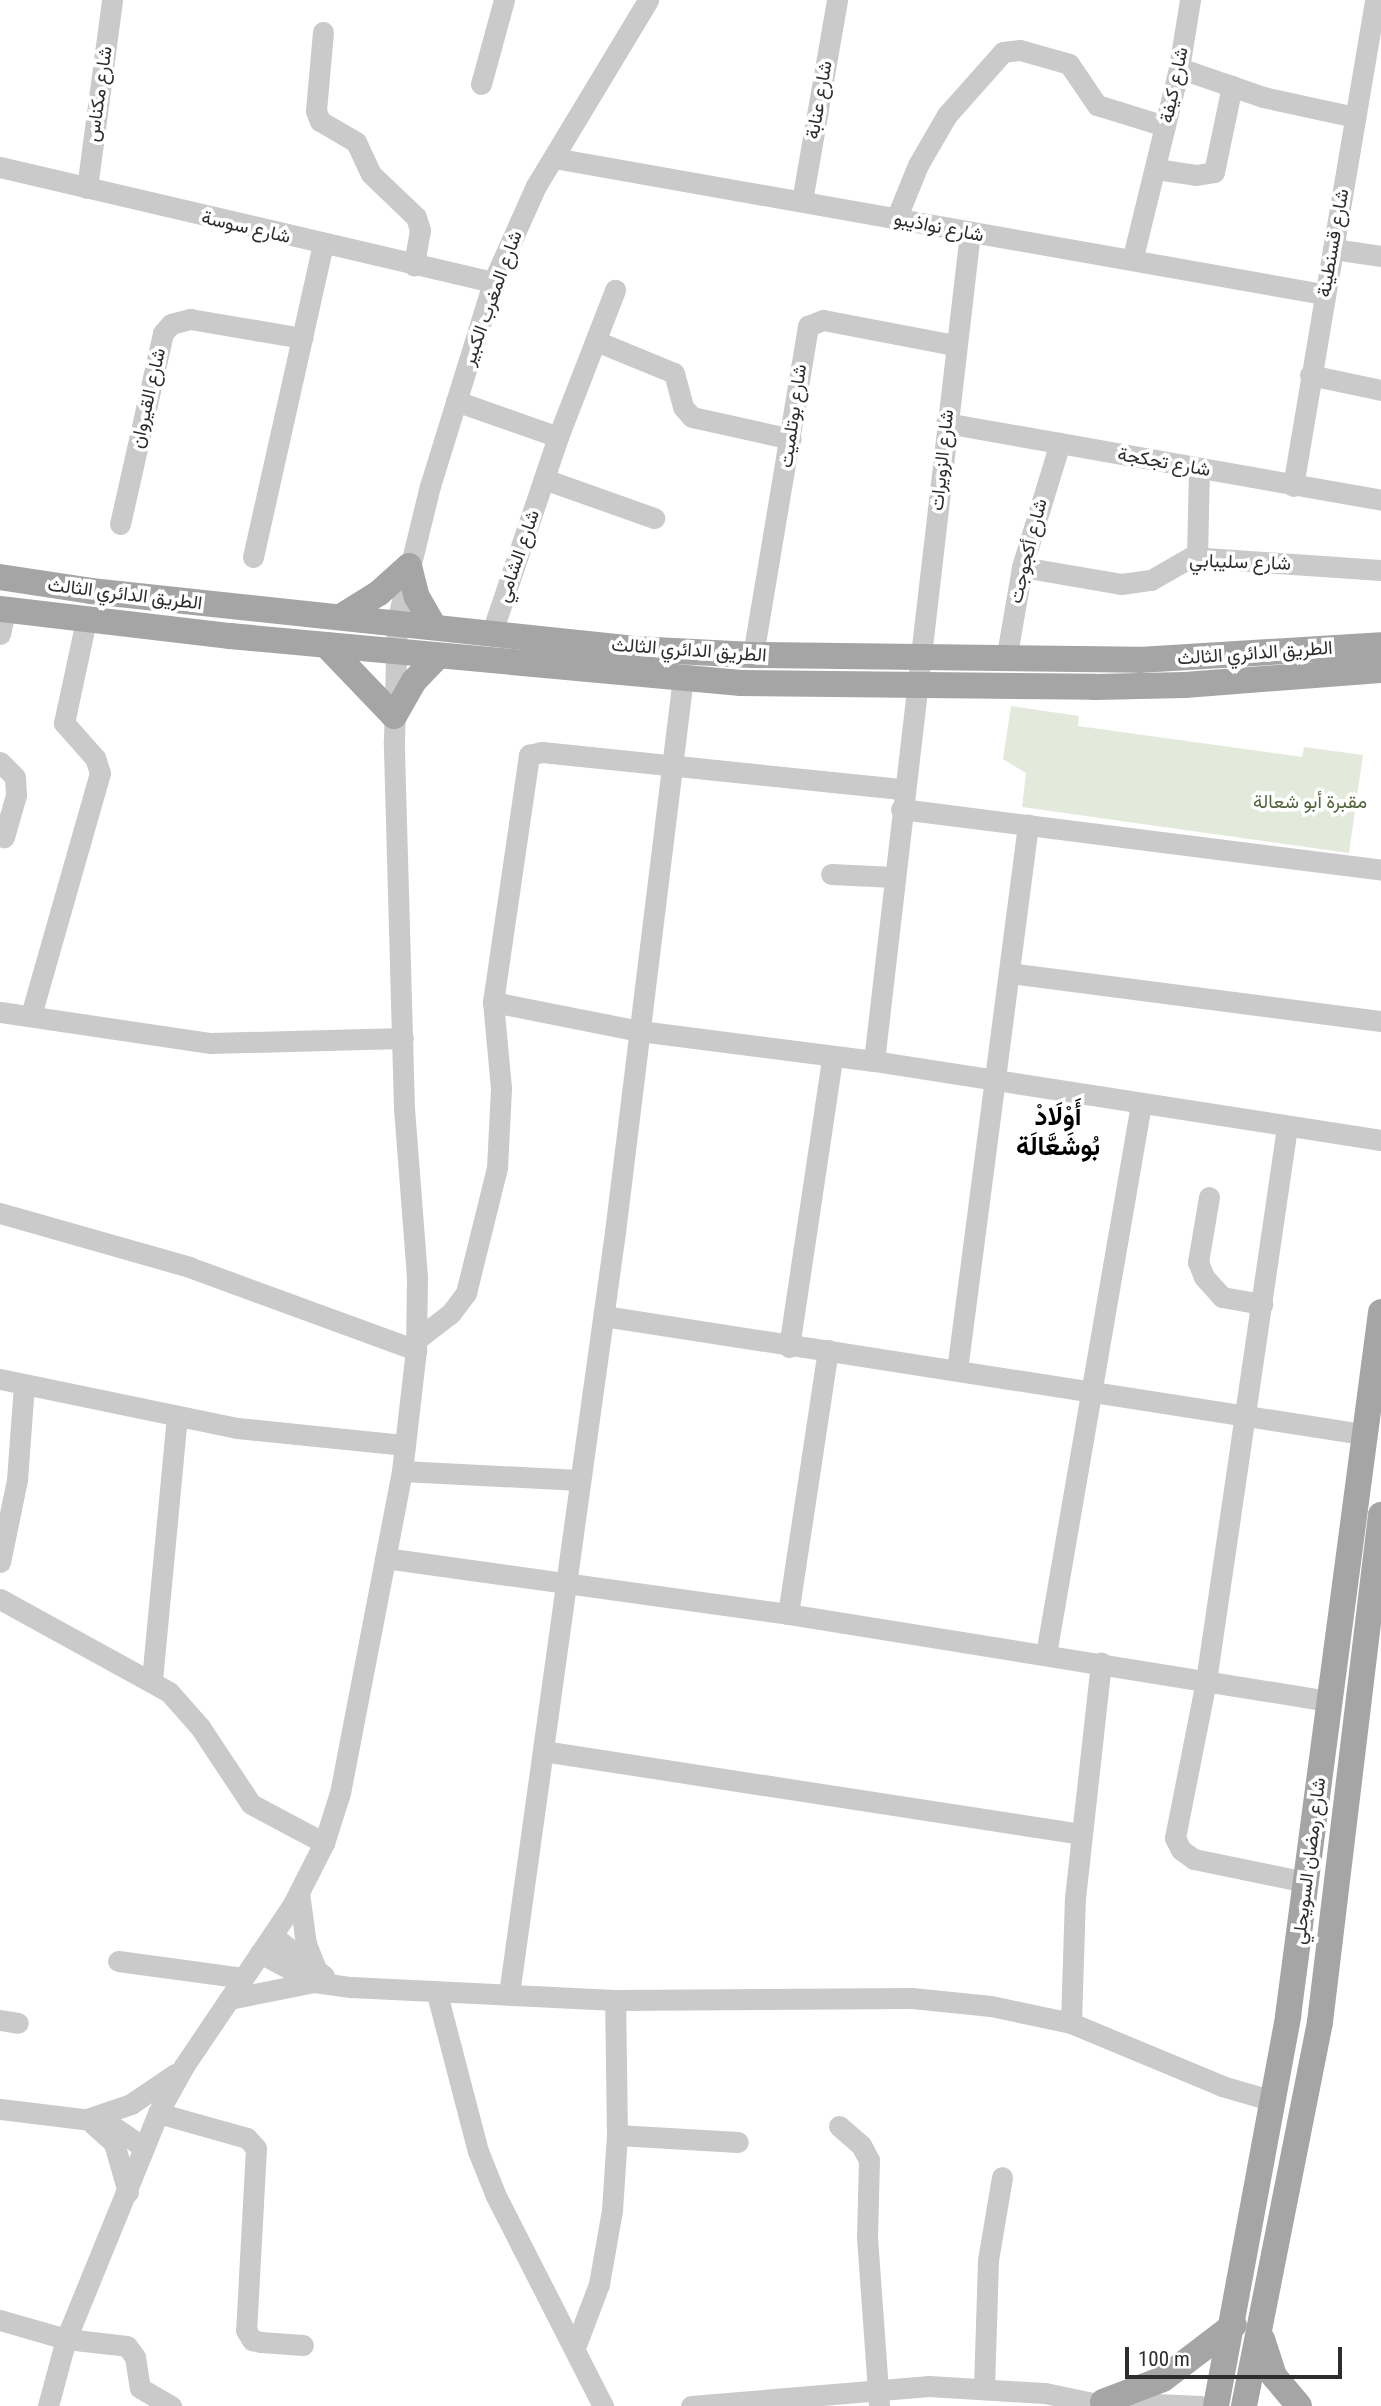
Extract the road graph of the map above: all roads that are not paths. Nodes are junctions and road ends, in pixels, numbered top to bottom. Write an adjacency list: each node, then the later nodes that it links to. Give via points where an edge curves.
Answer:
1 (112, 0): 16 (street, شارع مكناس)
2 (504, 0): 9 (street)
3 (648, 0): 13 (street, شارع المغرب الكبير)
4 (837, 0): 17 (street, شارع عنابة)
5 (1191, 0): 8 (street, شارع كيفة)
6 (1375, 0): 11 (street, شارع قسنطينة)
7 (323, 32): 24 (street, via 316,111 320,121 356,142 371,174 416,217 421,230)
8 (1179, 68): 10 (street); 12 (street, شارع كيفة)
9 (481, 84)
10 (1231, 86): 11 (street); 15 (street, via 1213,172 1196,175)
11 (1355, 117): 21 (street, شارع قسنطينة)
12 (1165, 126): 15 (street, شارع كيفة); 18 (street, via 1097,105 1069,65 1020,50 1003,52 947,115 918,165)
13 (554, 158): 17 (street, شارع نواذيبو); 25 (street, شارع المغرب الكبير)
14 (0, 167): 16 (street, شارع سوسة)
15 (1156, 169): 23 (street, شارع كيفة)
16 (87, 188): 20 (street, شارع سوسة)
17 (802, 201): 18 (street, شارع نواذيبو)
18 (896, 219): 19 (street, شارع نواذيبو)
19 (970, 233): 23 (street, شارع نواذيبو); 30 (street, شارع الزويرات)
20 (323, 245): 24 (street, شارع سوسة); 28 (street)
21 (1333, 249): 22 (street); 27 (street, شارع قسنطينة)
22 (1381, 256)
23 (1133, 257): 27 (street, شارع نواذيبو)
24 (414, 265): 25 (street, شارع سوسة)
25 (493, 282): 33 (street, شارع المغرب الكبير)
26 (615, 290): 29 (street, شارع الشامي)
27 (1323, 294): 31 (street, شارع قسنطينة)
28 (302, 338): 43 (street, شارع القيروان, via 190,319 171,324 163,333); 44 (street)
29 (596, 341): 35 (street, شارع الشامي); 36 (street, via 674,373 683,407 692,417)
30 (954, 345): 34 (street, شارع الزويرات); 36 (street, شارع بوتلميت, via 837,322 811,323 803,336)
31 (1310, 375): 32 (street); 40 (street, شارع قسنطينة)
32 (1381, 390)
33 (456, 401): 35 (street); 46 (street, شارع المغرب الكبير)
34 (946, 423): 37 (street, شارع تجكجة); 63 (street, شارع الزويرات)
35 (558, 437): 39 (street, شارع الشامي)
36 (791, 439): 59 (street, شارع بوتلميت)
37 (1060, 443): 38 (street, شارع تجكجة); 47 (street, شارع أكجوجت)
38 (1199, 469): 40 (street, شارع تجكجة); 45 (street)
39 (544, 479): 42 (street); 55 (street, شارع الشامي)
40 (1293, 486): 41 (street, شارع تجكجة)
41 (1381, 500)
42 (654, 518)
43 (120, 524)
44 (253, 556)
45 (1197, 557): 47 (street, شارع سليبابي, via 1186,558 1136,584); 48 (street, شارع سليبابي)
46 (409, 566): 50 (main road, via 379,593); 53 (street, شارع المغرب الكبير); 54 (main road, via 417,597)
47 (1022, 567): 61 (street, شارع أكجوجت)
48 (1381, 570)
49 (0, 577): 50 (main road, الطريق الدائري الثالث, via 91,591)
50 (342, 616): 53 (main road, الطريق الدائري الثالث)
51 (2, 618): 52 (main road, الطريق الدائري الثالث)
52 (86, 620): 56 (main road, الطريق الدائري الثالث); 76 (street, via 64,723 95,758 100,773)
53 (397, 621): 54 (main road, الطريق الدائري الثالث); 58 (street, شارع المغرب الكبير)
54 (434, 626): 55 (main road, الطريق الدائري الثالث)
55 (492, 632): 59 (main road, الطريق الدائري الثالث, via 635,649)
56 (326, 645): 58 (main road, الطريق الدائري الثالث); 65 (main road)
57 (1381, 645): 61 (main road, الطريق الدائري الثالث, via 1139,660)
58 (396, 652): 60 (main road, الطريق الدائري الثالث); 65 (street, شارع المغرب الكبير)
59 (753, 655): 63 (main road, الطريق الدائري الثالث)
60 (438, 656): 64 (main road, الطريق الدائري الثالث); 65 (main road, via 414,681)
61 (1006, 660): 63 (main road, الطريق الدائري الثالث)
62 (1381, 670): 63 (main road, الطريق الدائري الثالث, via 1185,685)
63 (918, 673): 64 (main road, الطريق الدائري الثالث); 68 (street, شارع الزويرات)
64 (683, 677): 67 (street)
65 (394, 716): 80 (street, شارع المغرب الكبير)
66 (0, 762): 70 (street, via 15,777 16,795)
67 (675, 768): 68 (street); 75 (street, via 542,752 529,755); 79 (street)
68 (902, 799): 69 (street); 73 (street, شارع الزويرات)
69 (1028, 825): 71 (street); 74 (street)
70 (4, 837)
71 (1381, 870)
72 (831, 874): 73 (street)
73 (894, 877): 82 (street, شارع الزويرات)
74 (1010, 973): 78 (street); 83 (street)
75 (493, 1002): 79 (street); 92 (street, via 501,1128 482,1232 470,1284 460,1303)
76 (33, 1008)
77 (0, 1012): 80 (street, via 211,1043)
78 (1381, 1021)
79 (640, 1031): 81 (street); 91 (street)
80 (403, 1038): 92 (street, شارع المغرب الكبير, via 417,1277)
81 (832, 1058): 82 (street); 93 (street)
82 (874, 1062): 83 (street)
83 (993, 1083): 84 (street); 95 (street)
84 (1141, 1104): 85 (street); 98 (street)
85 (1287, 1127): 86 (street); 89 (street)
86 (1381, 1140)
87 (1209, 1197): 89 (street, via 1198,1262 1204,1277 1222,1297)
88 (0, 1213): 92 (street, via 189,1266)
89 (1262, 1304): 100 (street)
90 (1381, 1312): 101 (main road, شارع رمضان السويحلي)
91 (604, 1316): 93 (street); 104 (street)
92 (416, 1345): 102 (street, شارع المغرب الكبير)
93 (789, 1347): 94 (street)
94 (828, 1350): 95 (street); 110 (street)
95 (957, 1370): 98 (street)
96 (0, 1379): 97 (street)
97 (24, 1385): 99 (street); 107 (street, via 18,1480)
98 (1094, 1391): 100 (street); 111 (street)
99 (177, 1418): 102 (street, via 262,1432); 114 (street)
100 (1245, 1419): 101 (street); 115 (street)
101 (1363, 1434): 116 (main road, شارع رمضان السويحلي)
102 (405, 1445): 103 (street, شارع المغرب الكبير)
103 (402, 1471): 104 (street); 106 (street, شارع المغرب الكبير)
104 (579, 1480): 108 (street)
105 (1381, 1515): 112 (main road, شارع رمضان السويحلي)
106 (385, 1558): 108 (street); 119 (street, شارع المغرب الكبير, via 349,1755)
107 (0, 1562)
108 (564, 1584): 110 (street); 117 (street)
109 (0, 1599): 114 (street)
110 (788, 1614): 111 (street)
111 (1046, 1654): 113 (street)
112 (1373, 1656): 144 (main road, شارع رمضان السويحلي, via 1320,2021)
113 (1101, 1662): 115 (street); 118 (street)
114 (152, 1680): 119 (street, via 200,1727 251,1804)
115 (1206, 1681): 116 (street); 120 (street, via 1177,1818 1178,1846 1194,1859)
116 (1329, 1700): 120 (main road, شارع رمضان السويحلي)
117 (543, 1751): 118 (street); 127 (street)
118 (1081, 1834): 130 (street)
119 (324, 1843): 121 (street, شارع المغرب الكبير)
120 (1306, 1882): 132 (main road, شارع رمضان السويحلي)
121 (299, 1894): 122 (street, شارع المغرب الكبير); 125 (street)
122 (267, 1945): 124 (street, شارع المغرب الكبير); 125 (street)
123 (118, 1961): 124 (street)
124 (243, 1978): 128 (street, شارع المغرب الكبير)
125 (316, 1978): 126 (street, via 341,1986); 128 (street)
126 (437, 1994): 127 (street); 147 (street, via 482,2163)
127 (509, 1994): 129 (street)
128 (229, 1999): 131 (street, شارع المغرب الكبير)
129 (615, 2000): 130 (street, via 912,1998 991,2006); 137 (street)
130 (1071, 2023): 132 (street, via 1222,2086)
131 (184, 2066): 134 (street, شارع المغرب الكبير); 135 (street, via 131,2104)
132 (1273, 2101): 143 (main road, شارع رمضان السويحلي)
133 (0, 2109): 135 (street)
134 (158, 2113): 139 (street, شارع المغرب الكبير); 146 (street, via 247,2138 256,2148 246,2330 252,2340)
135 (84, 2117): 139 (street, via 122,2130); 141 (street, via 114,2143)
136 (839, 2126): 149 (street, via 861,2145 869,2160 867,2237)
137 (617, 2135): 138 (street); 147 (street, via 605,2255)
138 (738, 2142)
139 (143, 2147): 141 (street, شارع المغرب الكبير)
140 (1002, 2177): 148 (street, via 988,2260)
141 (128, 2192): 145 (street, شارع المغرب الكبير)
142 (0, 2320): 145 (street)
143 (1234, 2325): 150 (main road, via 1163,2379); 156 (main road, شارع رمضان السويحلي)
144 (1261, 2336): 157 (main road, شارع رمضان السويحلي); 158 (main road, via 1274,2376)
145 (66, 2339): 151 (street, شارع المغرب الكبير); 152 (street, via 108,2341 133,2350 140,2388)
146 (303, 2345)
147 (576, 2345): 153 (street)
148 (984, 2388): 149 (street); 150 (street)
149 (879, 2397): 154 (street)
150 (1101, 2404): 155 (street)
151 (48, 2406)
152 (172, 2406)
153 (603, 2406)
154 (691, 2406)
155 (1201, 2406)
156 (1216, 2406)
157 (1244, 2406)
158 (1299, 2406)

